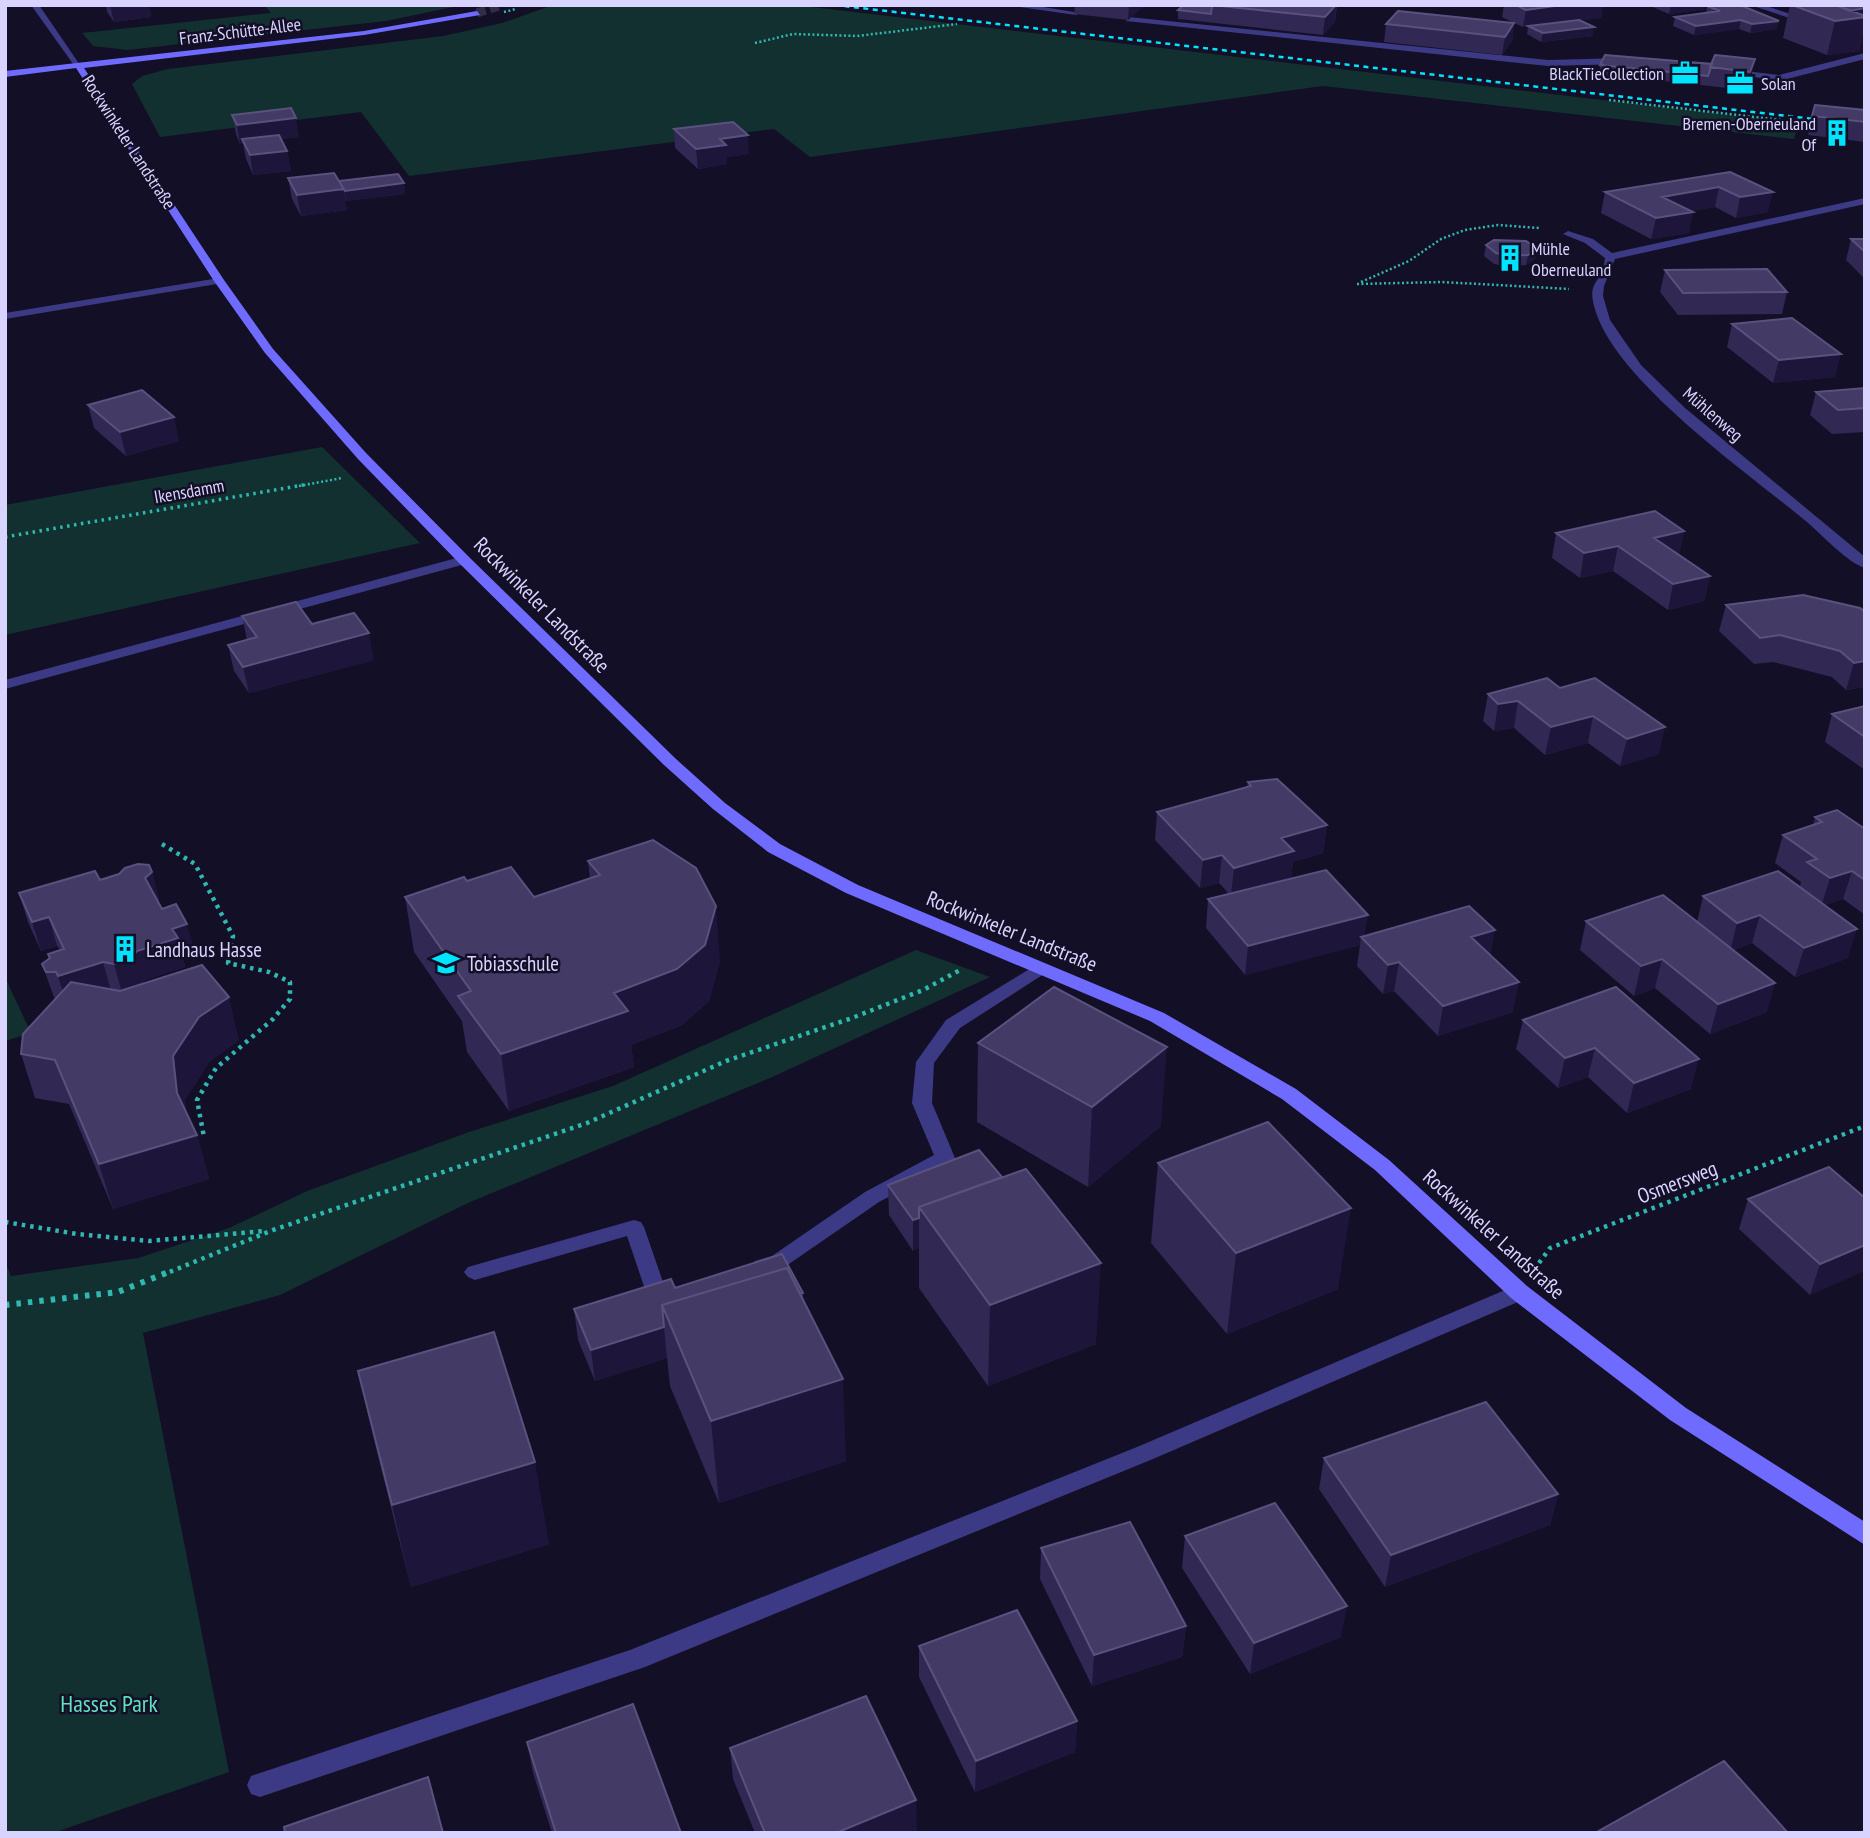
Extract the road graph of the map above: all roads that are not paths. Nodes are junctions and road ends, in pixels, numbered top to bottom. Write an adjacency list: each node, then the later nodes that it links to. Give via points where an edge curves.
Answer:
1 (35, 5): 10 (street, Rockwinkeler Landstraße)
2 (1009, 5): 5 (street)
3 (1754, 5): 7 (street)
4 (477, 13): 10 (main road, Franz-Schütte-Allee, via 364,33)
5 (1076, 13)
6 (1129, 19): 9 (street, via 1548,63)
7 (1817, 24)
8 (1865, 57): 11 (street, via 1779,78)
9 (1634, 62)
10 (79, 66): 12 (main road, Franz-Schütte-Allee); 16 (main road, Rockwinkeler Landstraße)
11 (1713, 71)
12 (5, 74)
13 (1865, 201): 15 (street)
14 (1568, 234): 15 (street, via 1589,241)
15 (1610, 257): 19 (street, Mühlenweg, via 1596,294 1606,324 1637,368 1678,408)
16 (219, 281): 17 (street); 18 (main road, Rockwinkeler Landstraße, via 269,351 377,472)
17 (5, 316)
18 (464, 560): 20 (street); 21 (main road, Rockwinkeler Landstraße, via 670,762 774,848 852,889)
19 (1865, 564)
20 (5, 685)
21 (1041, 968): 22 (street, via 953,1024 925,1062 922,1103 945,1158 872,1198 779,1261); 25 (main road, Rockwinkeler Landstraße, via 1157,1017 1289,1094 1382,1165)
22 (742, 1271)
23 (475, 1272): 24 (street, via 634,1227 657,1295)
24 (681, 1288)
25 (1519, 1292): 26 (main road, Rockwinkeler Landstraße, via 1678,1414); 27 (street, via 1132,1458 636,1659)
26 (1865, 1535)
27 (260, 1785)

